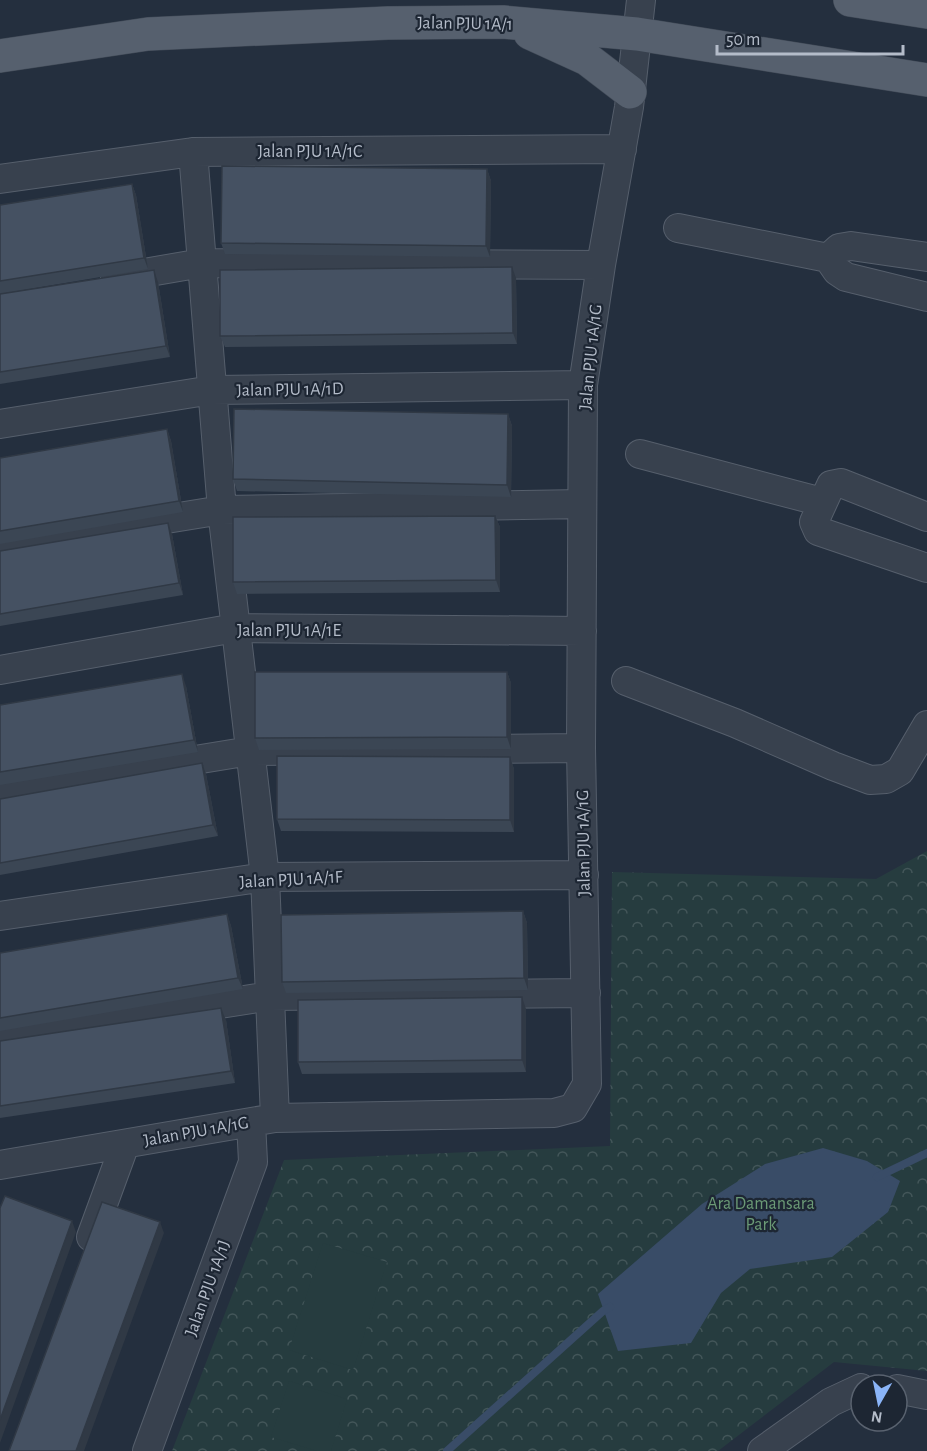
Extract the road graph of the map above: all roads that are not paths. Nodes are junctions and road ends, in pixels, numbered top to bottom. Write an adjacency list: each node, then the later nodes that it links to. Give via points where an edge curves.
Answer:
1 (641, 0): 5 (street, Jalan PJU 1A/1G)
2 (850, 0): 3 (main road)
3 (927, 12)
4 (503, 22): 5 (main road, Jalan PJU 1A/1); 6 (main road, Jalan PJU 1A/1, via 388,22 148,34); 8 (main road, via 587,58)
5 (637, 34): 7 (main road, Jalan PJU 1A/1); 8 (street, Jalan PJU 1A/1G)
6 (0, 56)
7 (927, 80)
8 (630, 92): 9 (street, Jalan PJU 1A/1G)
9 (622, 150): 10 (street, Jalan PJU 1A/1C); 16 (street, Jalan PJU 1A/1G)
10 (193, 152): 11 (street, Jalan PJU 1A/1C); 15 (street, Jalan PJU 1A/1J)
11 (0, 179)
12 (678, 228): 14 (street)
13 (927, 257): 14 (street, via 851,246 839,248)
14 (828, 258): 18 (street, via 846,278)
15 (202, 263): 16 (street); 17 (street); 20 (street, Jalan PJU 1A/1J)
16 (601, 265): 19 (street, Jalan PJU 1A/1G)
17 (90, 282)
18 (927, 297)
19 (583, 385): 20 (street, Jalan PJU 1A/1D); 24 (street, Jalan PJU 1A/1G)
20 (212, 390): 21 (street, Jalan PJU 1A/1D); 25 (street, Jalan PJU 1A/1J)
21 (0, 424)
22 (640, 454): 23 (street)
23 (822, 502): 26 (street, via 831,485 842,483); 28 (street, via 814,522 818,531)
24 (582, 504): 25 (street); 30 (street, Jalan PJU 1A/1G)
25 (222, 510): 27 (street); 29 (street, Jalan PJU 1A/1J)
26 (927, 517)
27 (0, 546)
28 (927, 568)
29 (235, 628): 30 (street, Jalan PJU 1A/1E); 31 (street, Jalan PJU 1A/1E); 35 (street, Jalan PJU 1A/1J)
30 (582, 631): 34 (street, Jalan PJU 1A/1G)
31 (0, 670)
32 (626, 681): 33 (street, via 870,780 885,779 900,771)
33 (927, 725)
34 (581, 748): 35 (street); 37 (street, Jalan PJU 1A/1G)
35 (250, 751): 36 (street); 38 (street, Jalan PJU 1A/1J)
36 (0, 792)
37 (584, 875): 38 (street, Jalan PJU 1A/1F); 40 (street, Jalan PJU 1A/1G)
38 (265, 877): 39 (street, Jalan PJU 1A/1F); 41 (street, Jalan PJU 1A/1J)
39 (0, 916)
40 (586, 993): 41 (street); 43 (street, Jalan PJU 1A/1G, via 587,1084 573,1108 554,1113)
41 (270, 996): 42 (street); 43 (street, Jalan PJU 1A/1J)
42 (0, 1039)
43 (263, 1120): 44 (street, Jalan PJU 1A/1G); 50 (street, Jalan PJU 1A/1J, via 254,1162)
44 (125, 1144): 45 (street, Jalan PJU 1A/1G); 46 (street)
45 (0, 1165)
46 (81, 1264)
47 (909, 1391): 49 (street)
48 (849, 1393): 51 (street, via 831,1401)
49 (927, 1395)
50 (147, 1451)
51 (762, 1451)

